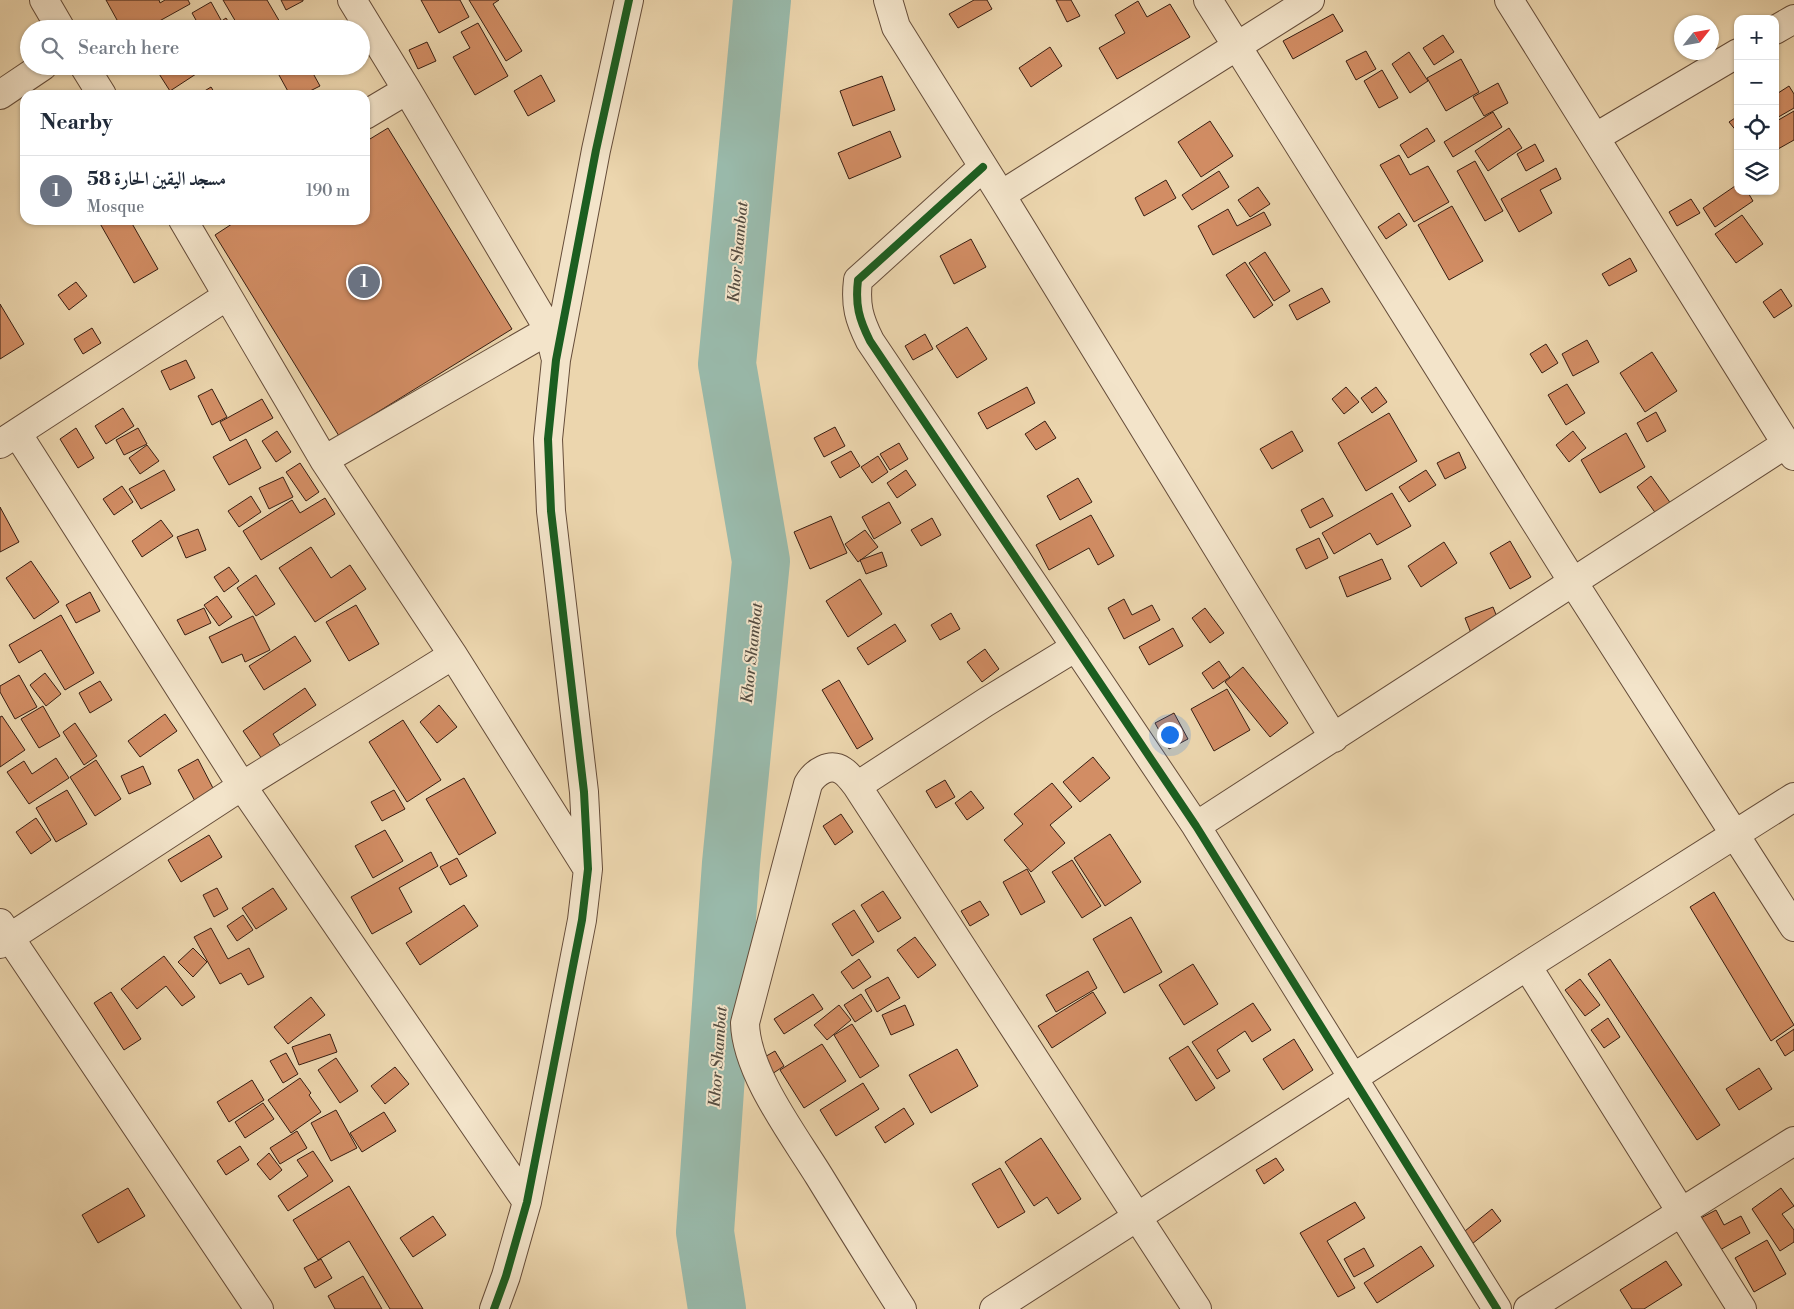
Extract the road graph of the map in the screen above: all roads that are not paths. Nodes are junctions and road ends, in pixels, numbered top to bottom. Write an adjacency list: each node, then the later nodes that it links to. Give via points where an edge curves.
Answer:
1 (44, 0): 9 (street)
2 (352, 0): 10 (street)
3 (629, 0): 27 (street, via 596,150)
4 (888, 0): 22 (street, via 896,27)
5 (1208, 0): 13 (street)
6 (1310, 0): 13 (street)
7 (1509, 0): 21 (street)
8 (1794, 19): 11 (street)
9 (56, 20)
10 (364, 20)
11 (1779, 28)
12 (370, 29): 18 (street)
13 (1238, 45): 23 (street); 31 (street)
14 (1734, 55): 21 (street)
15 (30, 75): 19 (street)
16 (90, 75): 17 (street)
17 (99, 90)
18 (408, 90): 20 (street); 26 (street)
19 (0, 95)
20 (370, 112)
21 (1596, 137): 29 (street)
22 (983, 167): 23 (street); 32 (street, via 858,280 856,297 861,322 870,341)
23 (1001, 196): 34 (street)
24 (187, 225): 25 (street)
25 (227, 296): 28 (street); 30 (street)
26 (549, 330): 27 (street); 30 (street)
27 (556, 360): 40 (street, via 548,439 551,511 584,792)
28 (9, 439): 35 (street)
29 (1790, 450): 31 (street)
30 (324, 460): 33 (street)
31 (1573, 582): 34 (street); 39 (street)
32 (1076, 647): 36 (street); 38 (street)
33 (454, 655): 35 (street); 40 (street)
34 (1334, 738): 38 (street)
35 (242, 786): 42 (street); 46 (street)
36 (857, 786): 48 (street); 51 (street, via 838,768 828,768 812,777 808,784 745,1023 745,1037 751,1059 776,1108)
37 (1794, 797): 39 (street)
38 (1196, 826): 44 (street)
39 (1736, 834): 41 (street); 43 (street)
40 (588, 869): 46 (street, via 582,920)
41 (1794, 927)
42 (3, 935): 49 (street)
43 (1527, 966): 44 (street); 47 (street)
44 (1354, 1078): 48 (street); 54 (street)
45 (1794, 1141): 47 (street)
46 (526, 1202): 50 (street)
47 (1681, 1212): 55 (street); 56 (street)
48 (1138, 1217): 52 (street); 53 (street)
49 (259, 1309)
50 (494, 1309)
51 (902, 1309)
52 (994, 1309)
53 (1197, 1309)
54 (1497, 1309)
55 (1528, 1309)
56 (1742, 1309)

